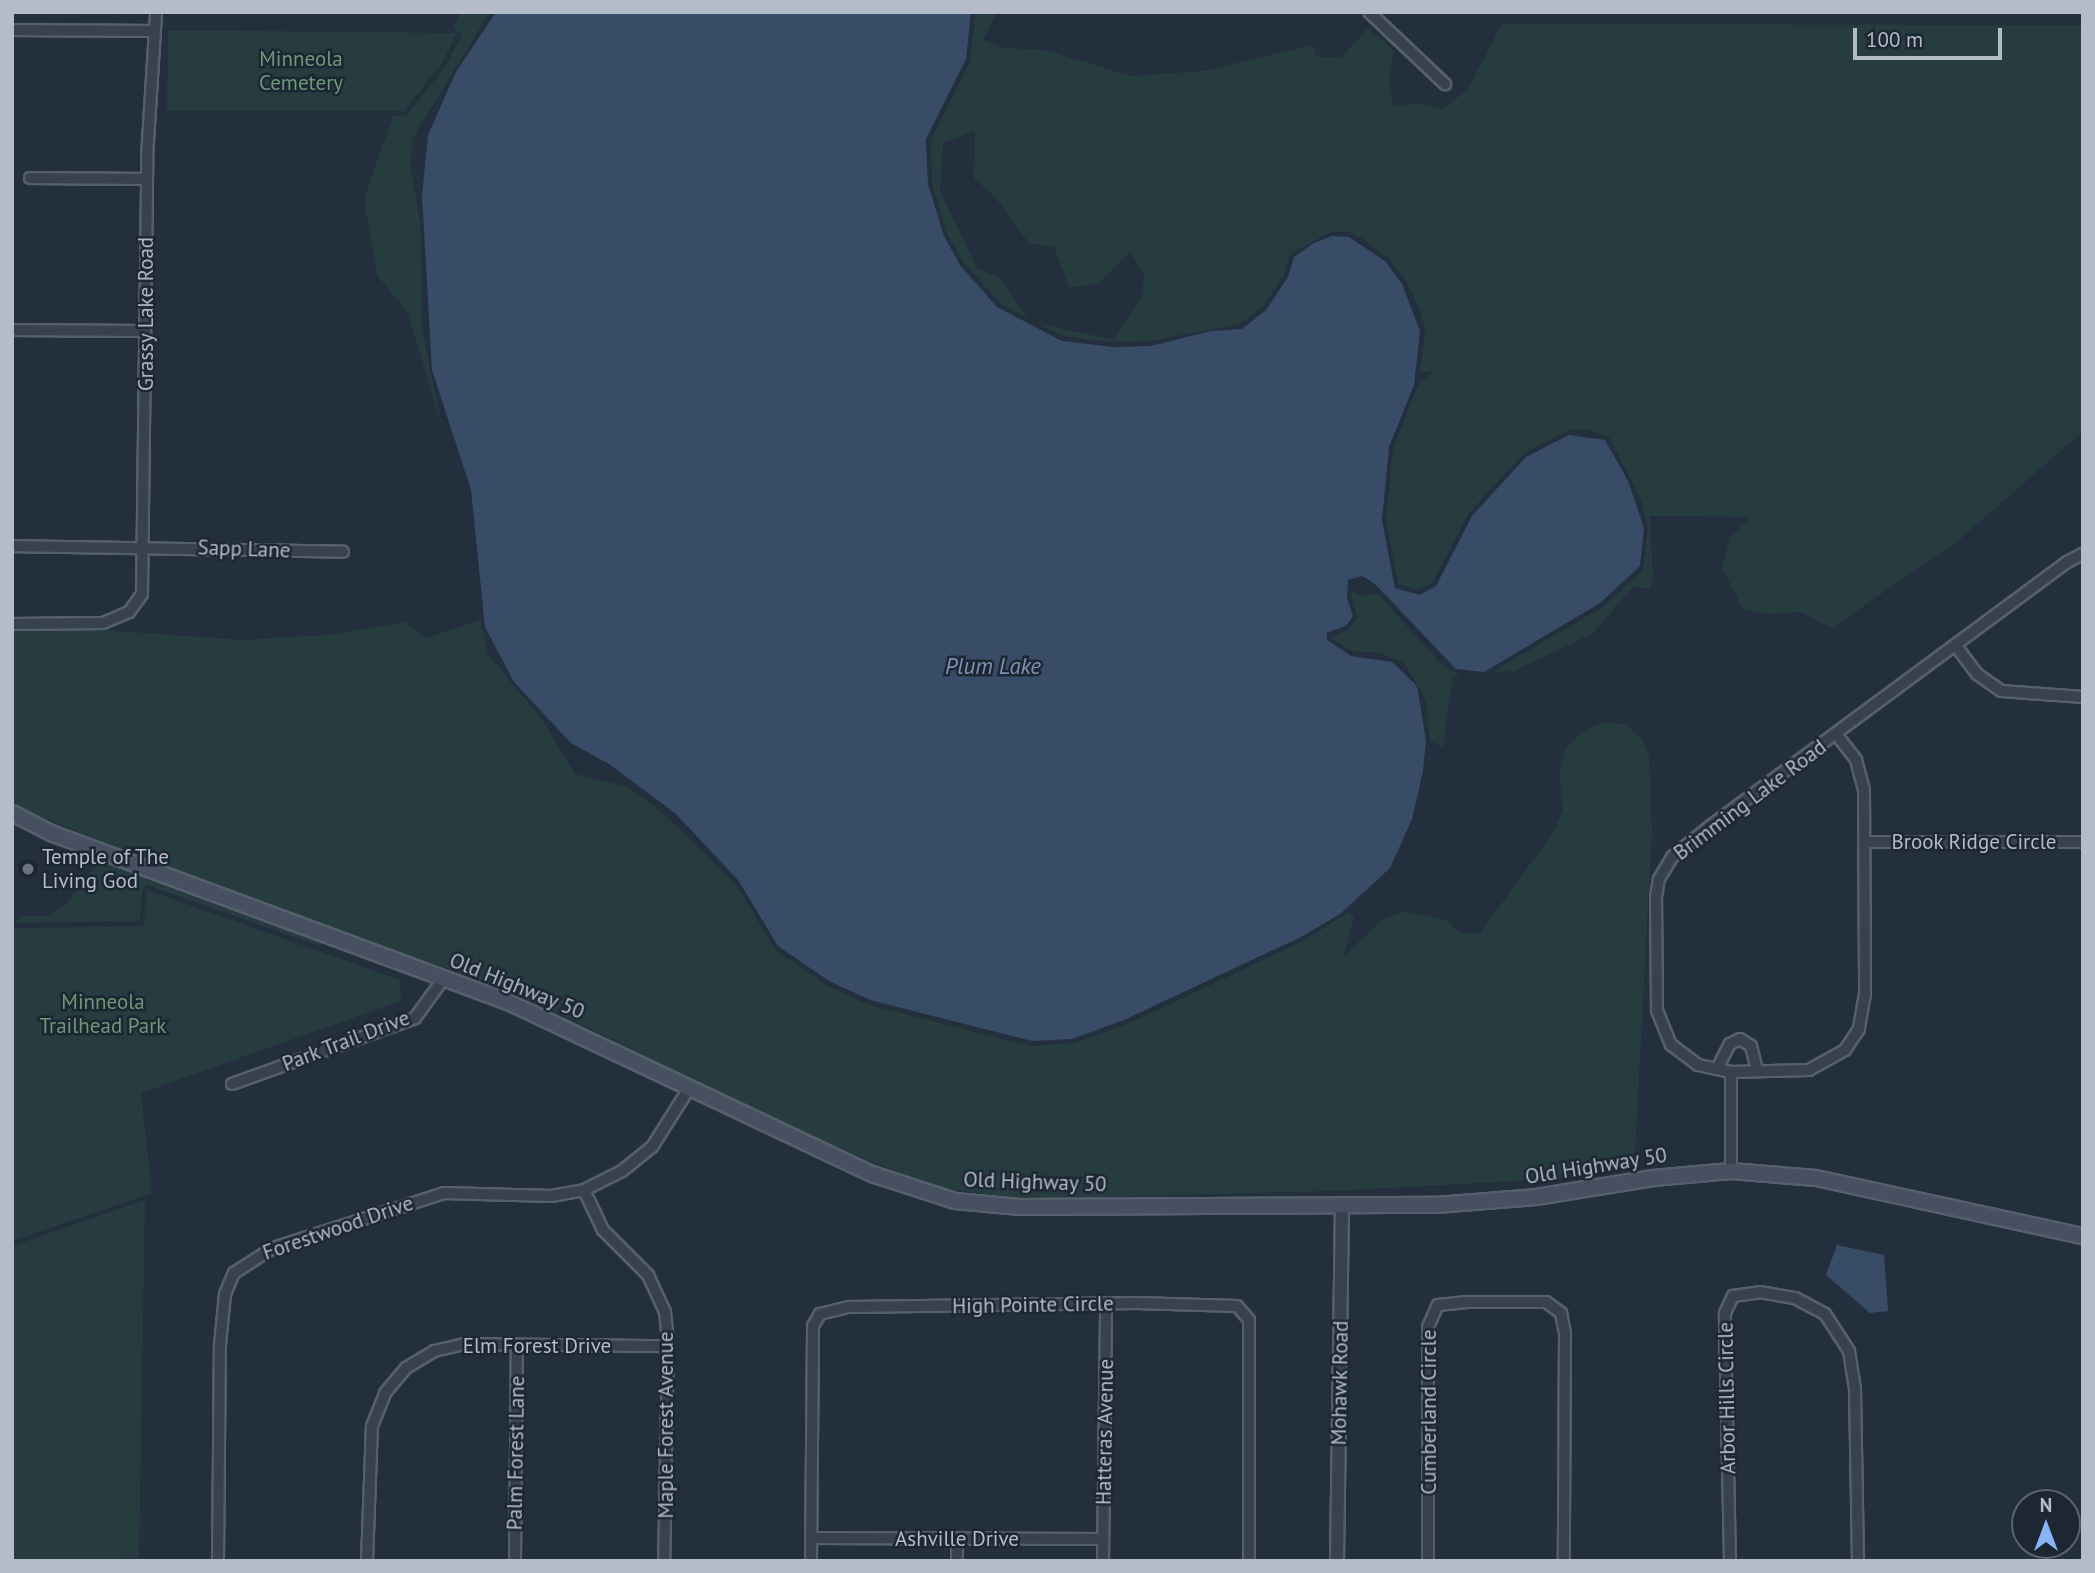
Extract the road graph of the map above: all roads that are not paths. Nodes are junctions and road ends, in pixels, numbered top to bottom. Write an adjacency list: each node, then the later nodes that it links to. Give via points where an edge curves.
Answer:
1 (156, 12): 4 (street, Grassy Lake Road)
2 (1369, 12): 5 (street)
3 (12, 30): 4 (street)
4 (152, 31): 7 (street, Grassy Lake Road)
5 (1446, 84)
6 (30, 178): 7 (street)
7 (147, 179): 9 (street, Grassy Lake Road)
8 (12, 330): 9 (street)
9 (144, 331): 11 (street, Grassy Lake Road)
10 (12, 546): 11 (street, Sapp Lane)
11 (145, 546): 12 (street, Sapp Lane); 14 (street, Grassy Lake Road, via 142,594 129,612 103,623)
12 (343, 552)
13 (2083, 554): 15 (street, Brimming Lake Road)
14 (12, 624)
15 (1956, 646): 16 (street, via 1977,674 2001,691); 17 (street, Brimming Lake Road)
16 (2083, 697)
17 (1836, 734): 19 (street, Brimming Lake Road, via 1860,771); 22 (street, Brimming Lake Road, via 1675,853 1659,879 1659,1023 1678,1053)
18 (12, 813): 21 (main road, Old Highway 50, via 62,837)
19 (1865, 842): 20 (street, Brook Ridge Circle); 23 (street, Brimming Lake Road, via 1865,993 1859,1029 1844,1050 1821,1066)
20 (2083, 842)
21 (444, 978): 25 (street, Park Trail Drive, via 415,1018); 26 (main road, Old Highway 50, via 563,1026)
22 (1717, 1069): 23 (street, via 1730,1044 1740,1040 1751,1046); 24 (street, Brimming Lake Road)
23 (1756, 1070): 24 (street, Brimming Lake Road)
24 (1731, 1072): 27 (street)
25 (232, 1084)
26 (691, 1087): 28 (street, Forestwood Drive, via 652,1147 622,1171); 29 (main road, Old Highway 50, via 872,1174 955,1201 1020,1207)
27 (1731, 1171): 29 (main road, Old Highway 50, via 1493,1202); 30 (main road, Old Highway 50, via 1816,1178)
28 (584, 1190): 33 (street, Maple Forest Avenue, via 603,1230 649,1275 665,1312); 37 (street, Forestwood Drive, via 551,1196 444,1193 273,1248 234,1273 225,1294 220,1345)
29 (1342, 1205): 45 (street, Mohawk Road)
30 (2083, 1236)
31 (1106, 1304): 34 (street, High Pointe Circle, via 849,1307 820,1314 813,1326); 36 (street, Hatteras Avenue); 44 (street, High Pointe Circle, via 1220,1304 1237,1306 1247,1314 1251,1328)
32 (517, 1345): 33 (street, Elm Forest Drive); 38 (street, Elm Forest Drive, via 465,1344 434,1351 406,1368 385,1393 369,1452); 39 (street, Palm Forest Lane)
33 (668, 1346): 40 (street, Maple Forest Avenue)
34 (811, 1538): 35 (street, Ashville Drive); 41 (street, High Pointe Circle)
35 (957, 1539): 36 (street, Ashville Drive); 42 (street)
36 (1103, 1539): 43 (street, Hatteras Avenue)
37 (218, 1561)
38 (367, 1561)
39 (515, 1561)
40 (664, 1561)
41 (811, 1561)
42 (957, 1561)
43 (1103, 1561)
44 (1249, 1561)
45 (1337, 1561)
46 (1428, 1561): 47 (street, Cumberland Circle, via 1429,1317 1438,1306 1480,1302 1551,1303 1563,1321)
47 (1564, 1561)
48 (1730, 1561): 49 (street, Arbor Hills Circle, via 1725,1313 1733,1296 1760,1292 1795,1298 1825,1314 1849,1351 1855,1389)
49 (1858, 1561)

